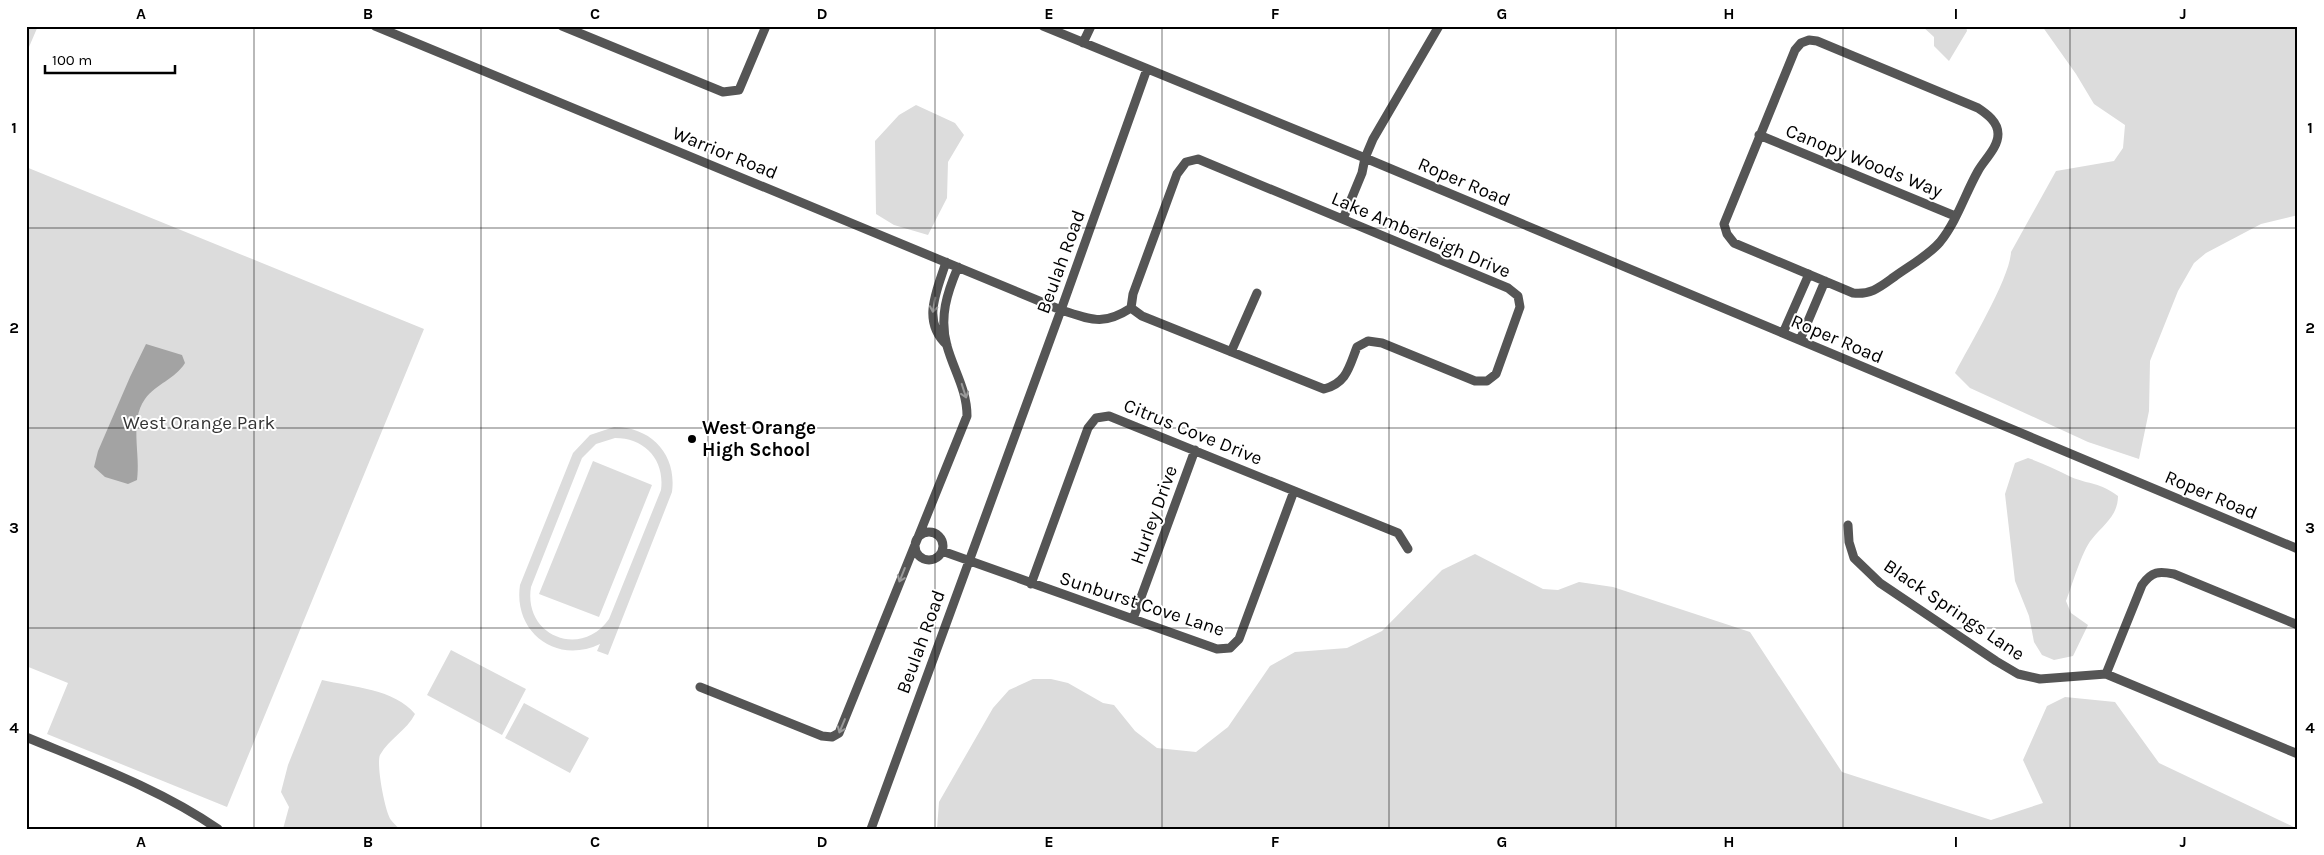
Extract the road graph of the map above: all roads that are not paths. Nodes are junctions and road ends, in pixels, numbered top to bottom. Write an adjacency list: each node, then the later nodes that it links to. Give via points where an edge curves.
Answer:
1 (375, 26): 7 (street, Warrior Road)
2 (562, 26): 3 (street, via 723,92 739,90)
3 (766, 26)
4 (1043, 26): 8 (street)
5 (1090, 26): 8 (street)
6 (1439, 26): 11 (street)
7 (398, 31): 14 (street, Warrior Road)
8 (1083, 43): 9 (street)
9 (1147, 69): 11 (street); 20 (street, Beulah Road)
10 (1760, 136): 12 (street, Canopy Woods Way); 12 (street, via 1795,50 1801,43 1817,41 1844,52 1978,108 1996,125 1996,142); 16 (street, via 1727,213 1724,224 1727,234 1734,243)
11 (1365, 158): 13 (street); 21 (street, Roper Road)
12 (1955, 216): 17 (street, via 1939,243 1929,252 1865,294)
13 (1343, 219): 19 (street, Lake Amberleigh Drive, via 1198,159 1186,162 1177,174 1133,294); 24 (street, Lake Amberleigh Drive, via 1508,288 1518,296 1520,307 1496,374 1487,381 1475,381 1382,343 1368,341 1357,347 1344,379 1336,386 1324,389)
14 (946, 262): 15 (street, Warrior Road); 23 (street, one-way to 23, via 932,306 932,322)
15 (958, 267): 20 (street, Warrior Road); 23 (street, via 946,295 944,309)
16 (1809, 274): 17 (street); 21 (street)
17 (1826, 281): 22 (street)
18 (1257, 293): 24 (street)
19 (1131, 308): 20 (street, via 1103,321); 24 (street, Lake Amberleigh Drive, via 1142,316)
20 (1061, 310): 32 (street, Beulah Road)
21 (1783, 334): 22 (street, Roper Road)
22 (1800, 340): 30 (street, Roper Road)
23 (947, 346): 28 (street, one-way to 28, via 967,401 968,416)
24 (1231, 352)
25 (1195, 450): 26 (street, Citrus Cove Drive); 33 (street, Citrus Cove Drive, via 1108,416 1096,418 1088,428); 34 (street, Hurley Drive)
26 (1294, 491): 29 (street, Citrus Cove Drive, via 1398,533); 34 (street, Sunburst Cove Lane, via 1239,639 1230,648 1218,649)
27 (1848, 525): 36 (street, Black Springs Lane, via 1854,558 1880,583 2018,674 2040,679)
28 (916, 541): 31 (street, via 923,533 934,533 942,541); 31 (street, via 916,552 924,560 935,559); 37 (street, one-way to 37, via 835,737 822,736)
29 (1408, 549)
30 (2298, 549)
31 (942, 551): 32 (street, Sunburst Cove Lane)
32 (968, 562): 33 (street, Sunburst Cove Lane); 41 (street, Beulah Road)
33 (1031, 584): 34 (street, Sunburst Cove Lane)
34 (1133, 619)
35 (2298, 625): 36 (street, via 2160,571 2150,575 2142,585)
36 (2106, 674): 39 (street, Black Springs Lane)
37 (700, 687)
38 (26, 737): 40 (street, via 155,792)
39 (2298, 754)
40 (218, 829)
41 (871, 829)

